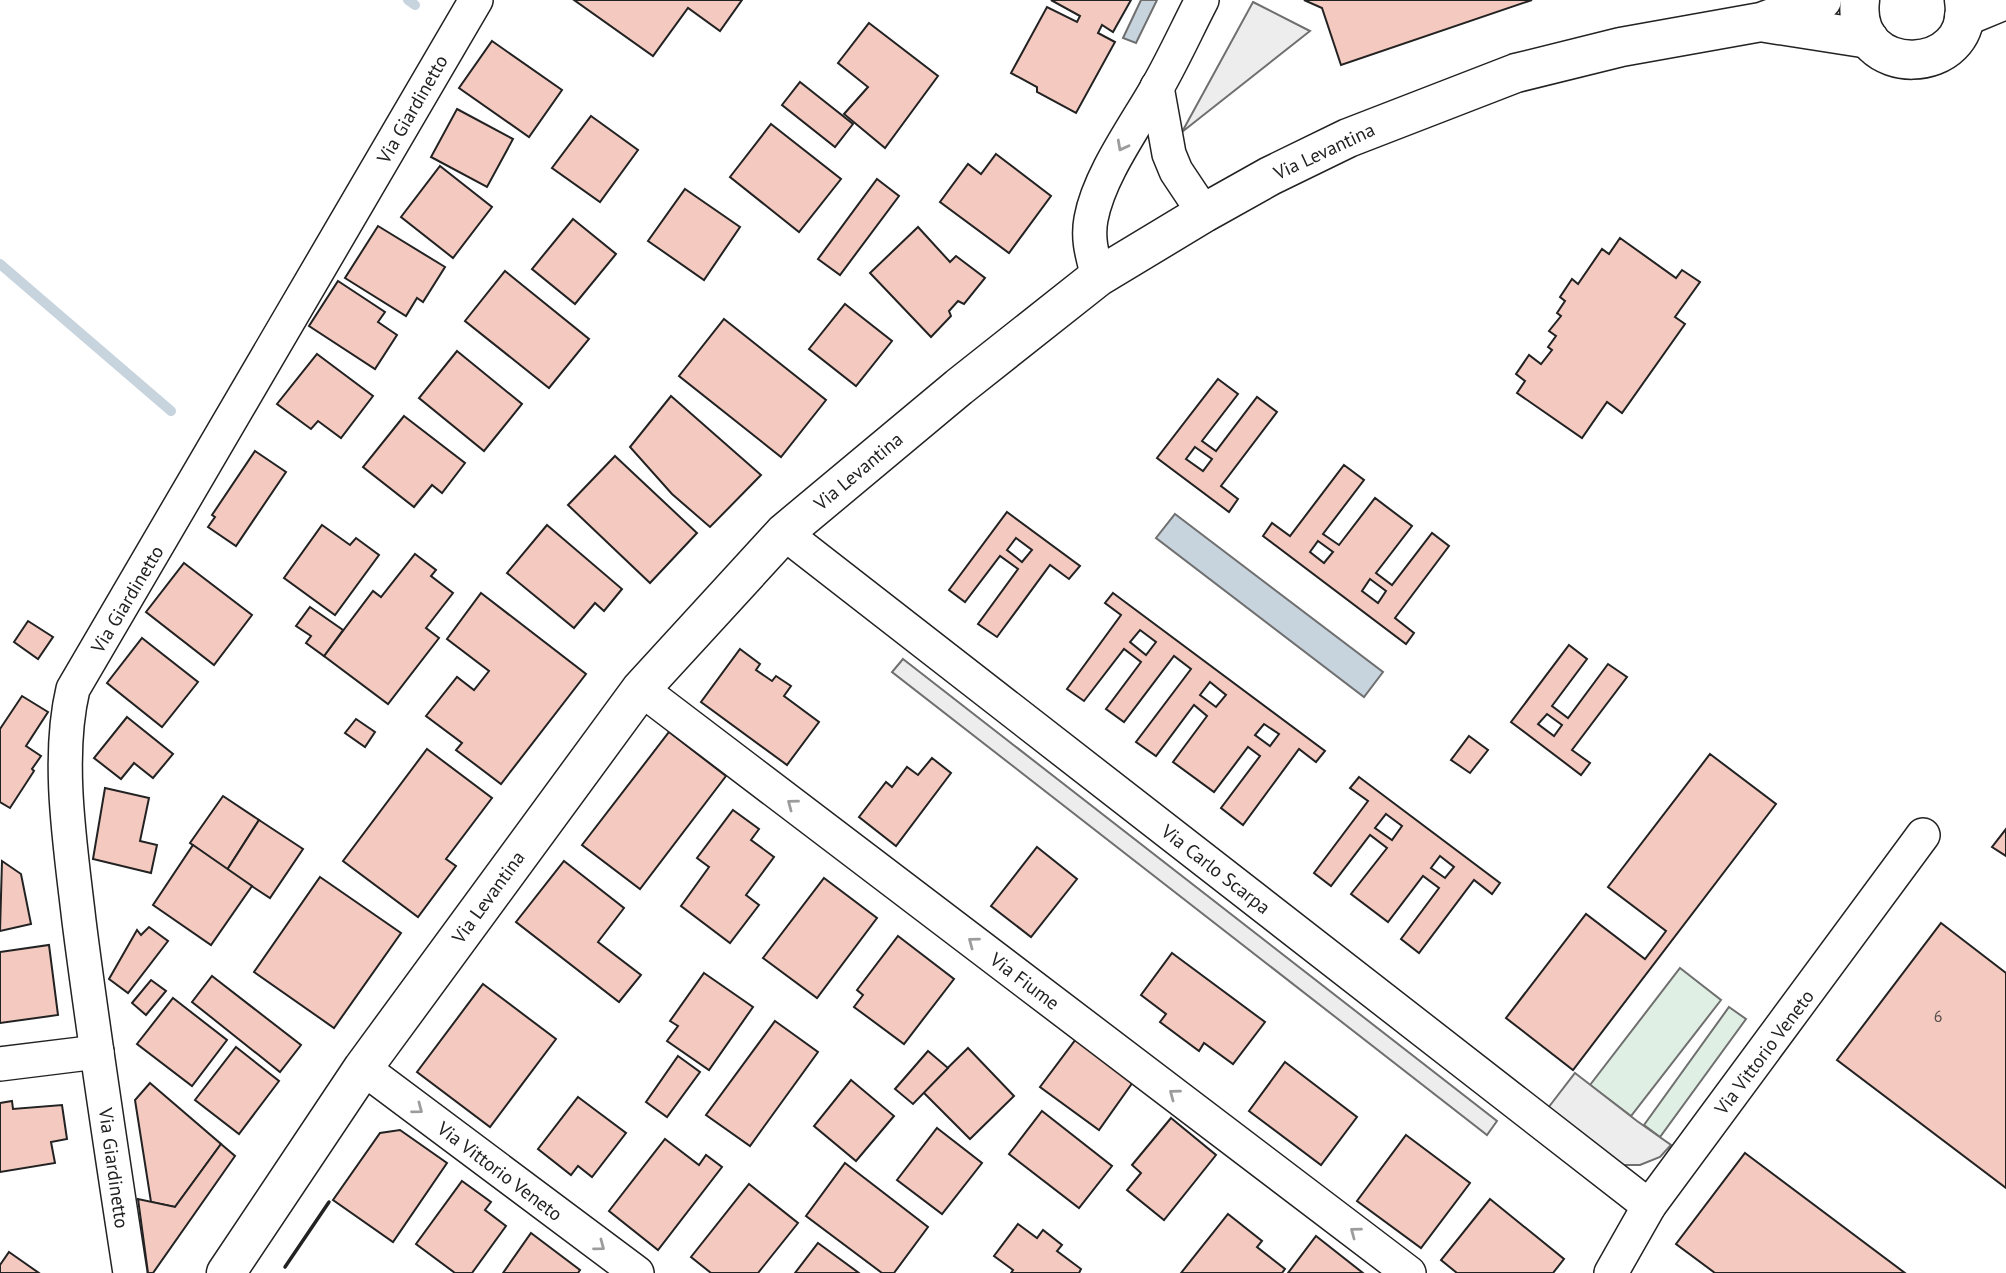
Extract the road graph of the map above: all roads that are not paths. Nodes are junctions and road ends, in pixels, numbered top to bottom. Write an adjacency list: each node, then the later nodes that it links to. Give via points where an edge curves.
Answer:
1 (476, 0): 15 (street, Via Giardinetto, via 73,690 67,715 66,789)
2 (1202, 0): 9 (street)
3 (1822, 0): 7 (street, Via Levantina)
4 (1860, 0): 8 (street, via 1860,18)
5 (2006, 0): 6 (street, Via Levantina)
6 (1964, 8): 8 (street, Via Levantina, via 1956,37 1930,58 1896,59)
7 (1761, 22): 8 (street, Via Levantina); 10 (street, Via Levantina, via 1621,47 1516,73 1349,138)
8 (1869, 38)
9 (1157, 87): 10 (street, via 1169,154); 11 (street, one-way to 11, via 1117,155 1091,218 1089,242)
10 (1203, 213): 11 (street, Via Levantina)
11 (1098, 277): 12 (street, Via Levantina)
12 (784, 533): 13 (street, Via Levantina); 18 (street, Via Carlo Scarpa)
13 (641, 690): 17 (street, Via Levantina); 22 (street, Via Fiume, one-way to 13)
14 (1923, 835): 18 (street, Via Vittorio Veneto)
15 (97, 1052): 16 (street); 19 (street, Via Giardinetto)
16 (0, 1064)
17 (363, 1068): 20 (street, Via Levantina); 21 (street, Via Vittorio Veneto, one-way to 21)
18 (1649, 1206): 23 (street, Via Vittorio Veneto)
19 (130, 1273)
20 (226, 1273)
21 (636, 1273)
22 (1409, 1273)
23 (1611, 1273)

